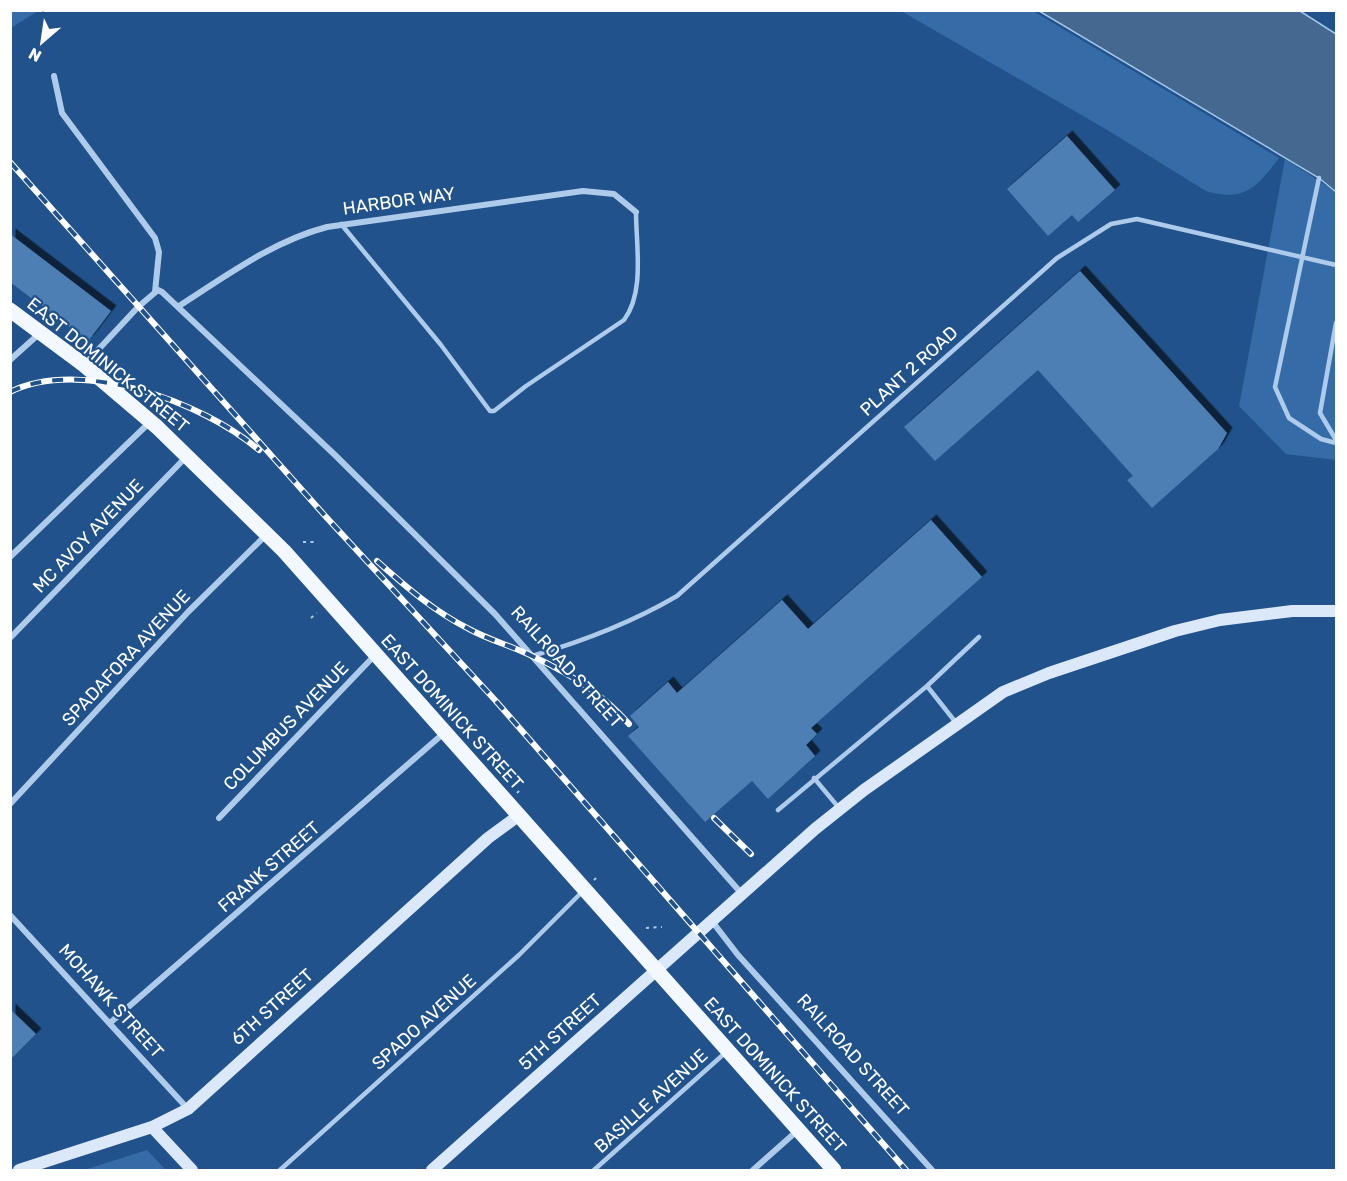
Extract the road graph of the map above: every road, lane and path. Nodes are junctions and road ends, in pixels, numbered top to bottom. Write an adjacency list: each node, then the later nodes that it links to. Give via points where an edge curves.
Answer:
1 (54, 76): 7 (street, via 62,112 155,238 159,252)
2 (1319, 178): 5 (lane)
3 (636, 212): 4 (street, HARBOR WAY, via 614,194 583,191); 4 (lane, via 636,283 633,307 624,320 494,411)
4 (341, 224): 8 (street, HARBOR WAY, via 302,233)
5 (1303, 258): 6 (lane, PLANT 2 ROAD); 15 (lane, via 1275,387 1289,418 1320,439); 27 (lane, PLANT 2 ROAD, via 1137,219 1111,224 1057,258 677,596 639,618)
6 (1336, 265)
7 (155, 292): 8 (street, RAILROAD STREET, via 162,292); 13 (street)
8 (179, 306): 27 (street, RAILROAD STREET, via 395,514)
9 (10, 310): 11 (main road, EAST DOMINICK STREET)
10 (1336, 323): 15 (lane, via 1320,413)
11 (40, 332): 12 (street); 13 (main road, EAST DOMINICK STREET)
12 (10, 360)
13 (84, 365): 14 (main road, EAST DOMINICK STREET)
14 (150, 422): 16 (main road, EAST DOMINICK STREET); 20 (street)
15 (1336, 441)
16 (187, 455): 17 (main road, EAST DOMINICK STREET); 25 (street, MC AVOY AVENUE)
17 (267, 534): 26 (main road, EAST DOMINICK STREET); 32 (street, SPADAFORA AVENUE)
18 (303, 542): 19 (path)
19 (318, 542)
20 (10, 557)
21 (1336, 611): 29 (street, via 1282,612 1175,631 1002,692)
22 (317, 613): 23 (path)
23 (311, 618)
24 (979, 637): 28 (lane)
25 (10, 638)
26 (376, 655): 30 (main road, EAST DOMINICK STREET); 36 (street, COLUMBUS AVENUE)
27 (532, 656): 38 (street, RAILROAD STREET)
28 (927, 686): 29 (lane); 31 (lane)
29 (957, 724): 33 (street)
30 (445, 733): 35 (main road, EAST DOMINICK STREET); 44 (street, FRANK STREET)
31 (814, 778): 33 (lane); 34 (lane)
32 (10, 804)
33 (840, 809): 38 (street)
34 (778, 810)
35 (518, 816): 37 (main road, EAST DOMINICK STREET); 46 (street, 6TH STREET, via 479,846)
36 (219, 818)
37 (584, 891): 43 (main road, EAST DOMINICK STREET); 51 (lane, SPADO AVENUE, via 519,955)
38 (742, 894): 40 (street)
39 (10, 915): 44 (street, MOHAWK STREET)
40 (711, 920): 43 (street, 5TH STREET); 56 (street, RAILROAD STREET)
41 (662, 927): 42 (path)
42 (646, 928)
43 (655, 970): 45 (main road, EAST DOMINICK STREET); 52 (street, 5TH STREET)
44 (111, 1022): 46 (street, MOHAWK STREET)
45 (727, 1051): 48 (main road, EAST DOMINICK STREET); 53 (lane, BASILLE AVENUE)
46 (188, 1108): 47 (street, 6TH STREET)
47 (152, 1127): 49 (street, 6TH STREET); 50 (street)
48 (798, 1130): 54 (street); 55 (main road, EAST DOMINICK STREET)
49 (19, 1170)
50 (192, 1170)
51 (280, 1170)
52 (432, 1170)
53 (594, 1170)
54 (753, 1170)
55 (834, 1170)
56 (932, 1170)

